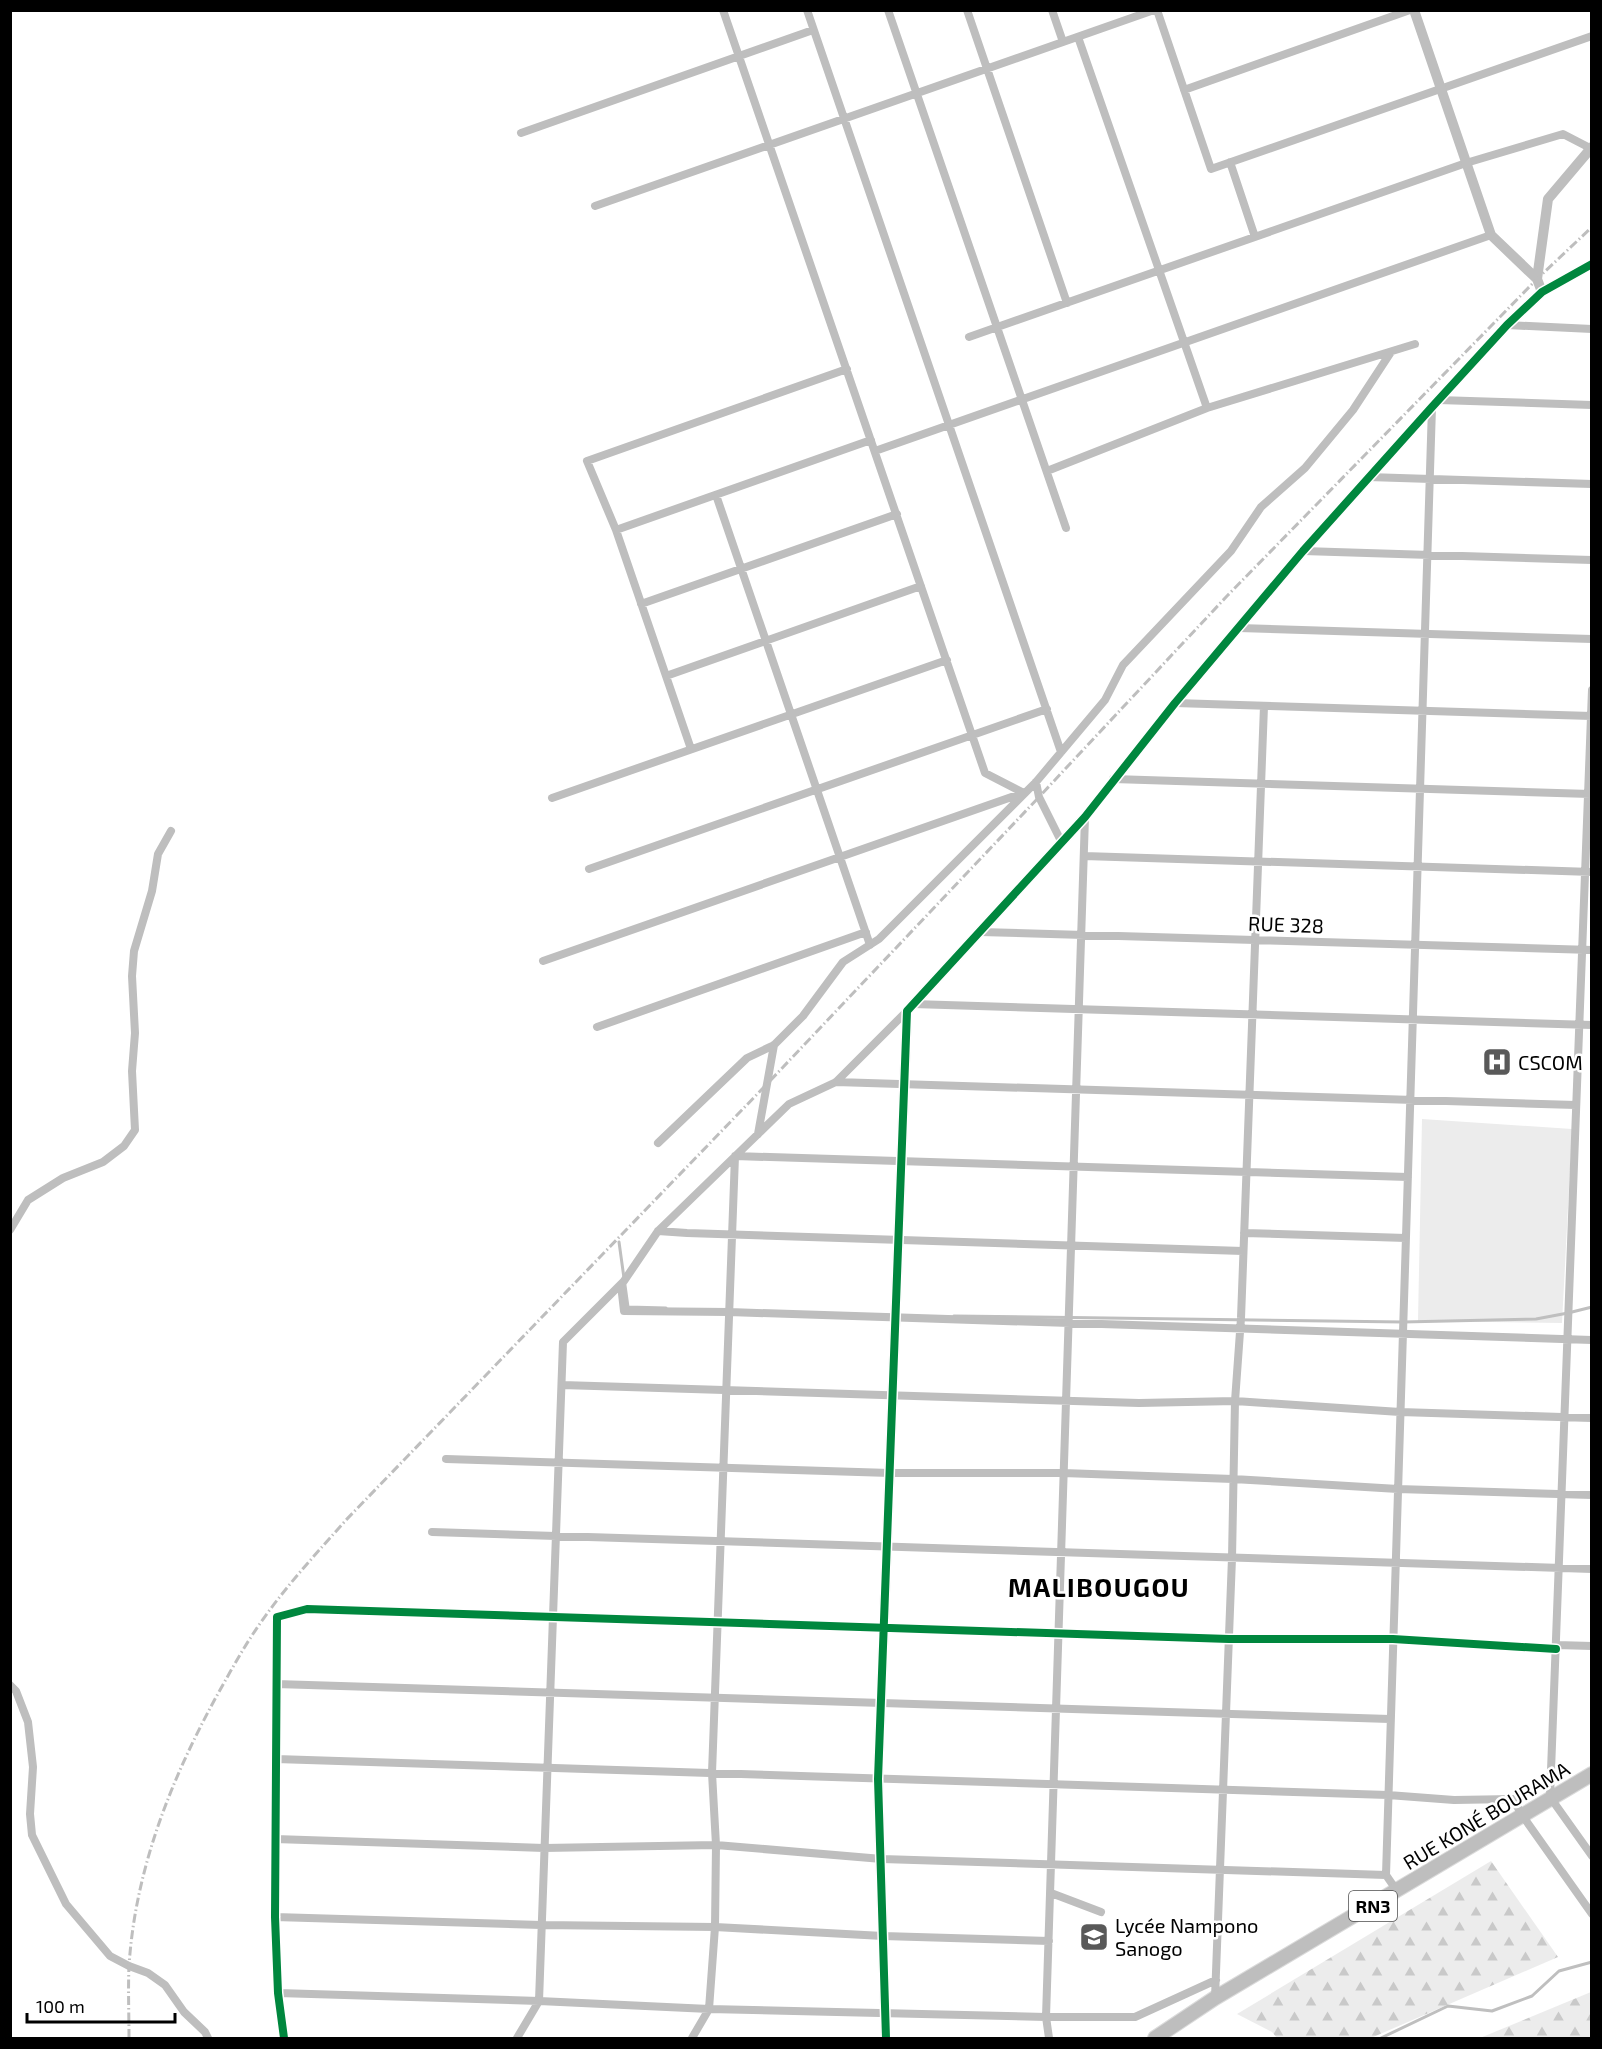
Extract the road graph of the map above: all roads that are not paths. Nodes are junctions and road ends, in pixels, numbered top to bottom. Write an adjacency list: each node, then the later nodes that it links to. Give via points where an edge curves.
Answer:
1 (723, 10): 12 (street)
2 (807, 10): 8 (street)
3 (888, 10): 16 (street)
4 (967, 10): 13 (street)
5 (1052, 10): 11 (street)
6 (1155, 10): 10 (street); 15 (street)
7 (1412, 10): 14 (street); 15 (street)
8 (813, 30): 12 (street); 17 (street)
9 (1592, 36): 14 (street)
10 (1078, 37): 11 (street); 27 (street)
11 (1063, 42): 13 (street)
12 (739, 56): 18 (street); 19 (street)
13 (987, 69): 16 (street); 30 (street)
14 (1440, 88): 21 (street); 22 (street)
15 (1184, 90): 21 (street, via 1211,169)
16 (917, 94): 17 (street); 32 (street)
17 (844, 119): 19 (street); 43 (street)
18 (522, 133)
19 (770, 145): 23 (street); 38 (street)
20 (1591, 148): 22 (street, via 1563,134); 28 (street, via 1548,199)
21 (1230, 162): 25 (street)
22 (1466, 163): 24 (street); 25 (street)
23 (595, 206)
24 (1491, 235): 28 (street); 35 (street)
25 (1256, 237): 27 (street)
26 (1592, 264): 29 (street)
27 (1159, 271): 30 (street); 35 (street)
28 (1537, 279): 29 (street)
29 (1542, 292): 31 (street)
30 (1067, 303): 32 (street)
31 (1507, 325): 33 (street); 40 (street)
32 (998, 328): 34 (street); 39 (street)
33 (1592, 329)
34 (969, 337)
35 (1183, 343): 39 (street); 42 (street)
36 (1414, 344): 37 (street)
37 (1391, 352): 42 (street); 75 (street, via 1353,410 1305,468 1261,507 1231,551 1123,664 1105,699)
38 (847, 369): 44 (street); 53 (street, via 586,461)
39 (1022, 399): 43 (street); 46 (street)
40 (1435, 404): 41 (street); 47 (street); 48 (street)
41 (1592, 405)
42 (1207, 408): 46 (street)
43 (949, 425): 45 (street); 69 (street)
44 (871, 440): 45 (street); 50 (street)
45 (875, 451): 51 (street)
46 (1047, 471): 52 (street)
47 (1367, 477): 48 (street); 54 (street)
48 (1430, 479): 49 (street); 55 (street)
49 (1592, 484)
50 (716, 495): 53 (street); 57 (street)
51 (897, 514): 57 (street); 58 (street)
52 (1066, 528)
53 (615, 530): 59 (street)
54 (1303, 551): 55 (street); 60 (street)
55 (1427, 556): 56 (street); 61 (street)
56 (1592, 560)
57 (741, 568): 59 (street); 63 (street)
58 (921, 586): 63 (street); 64 (street)
59 (641, 604): 65 (street)
60 (1239, 628): 61 (street); 67 (street)
61 (1425, 635): 62 (street); 70 (street)
62 (1592, 639)
63 (766, 641): 65 (street); 71 (street)
64 (947, 660): 71 (street); 73 (street)
65 (666, 676): 74 (street)
66 (1592, 690): 72 (street)
67 (1175, 703): 68 (street); 76 (street)
68 (1264, 706): 70 (street); 78 (street)
69 (1047, 709): 73 (street); 75 (street)
70 (1422, 711): 72 (street); 80 (street)
71 (791, 714): 74 (street); 79 (street)
72 (1591, 716): 82 (street)
73 (972, 735): 79 (street); 81 (street, via 985,772)
74 (691, 749): 83 (street)
75 (1061, 752): 77 (street)
76 (1113, 779): 78 (street); 84 (street)
77 (1036, 782): 81 (street); 86 (street, via 1039,797)
78 (1261, 784): 80 (street); 89 (street)
79 (817, 789): 88 (street); 91 (street)
80 (1420, 789): 82 (street); 90 (street)
81 (1024, 793): 88 (street); 97 (street)
82 (1590, 794): 92 (street)
83 (552, 798)
84 (1085, 817): 86 (street); 87 (street)
85 (171, 831): 123 (street, via 158,854 152,891 134,951 135,1130 124,1146 103,1162 63,1178 28,1200)
86 (1062, 843): 94 (street)
87 (1084, 856): 89 (street); 95 (street)
88 (840, 857): 93 (street); 101 (street)
89 (1258, 861): 90 (street); 96 (street)
90 (1418, 866): 92 (street); 98 (street)
91 (589, 869)
92 (1588, 872): 99 (street)
93 (866, 932): 97 (street); 108 (street)
94 (980, 932): 95 (street, RUE 328); 102 (street)
95 (1082, 935): 96 (street, RUE 328); 103 (street)
96 (1255, 940): 98 (street, RUE 328); 104 (street)
97 (870, 945): 109 (street, via 843,962 803,1016)
98 (1415, 945): 99 (street, RUE 328); 105 (street)
99 (1582, 950): 100 (street, RUE 328); 106 (street)
100 (1592, 950)
101 (543, 961)
102 (910, 1007): 103 (street); 110 (street); 111 (street)
103 (1079, 1009): 104 (street); 112 (street)
104 (1252, 1015): 105 (street); 113 (street)
105 (1413, 1020): 106 (street); 114 (street)
106 (1579, 1025): 107 (street); 115 (street)
107 (1592, 1025)
108 (597, 1027)
109 (774, 1045): 116 (street); 117 (street, via 747,1058)
110 (836, 1082): 111 (street); 116 (street, via 789,1104)
111 (904, 1084): 112 (street); 119 (street)
112 (1077, 1089): 113 (street); 120 (street)
113 (1249, 1095): 114 (street); 121 (street)
114 (1410, 1100): 115 (street); 122 (street)
115 (1576, 1105): 137 (street)
116 (758, 1134): 118 (street)
117 (658, 1143)
118 (735, 1156): 119 (street); 124 (street); 126 (street)
119 (902, 1161): 120 (street); 128 (street)
120 (1074, 1166): 121 (street); 129 (street)
121 (1246, 1172): 122 (street); 125 (street)
122 (1408, 1177): 127 (street)
123 (10, 1230)
124 (658, 1231): 126 (street); 131 (street)
125 (1244, 1233): 127 (street); 130 (street)
126 (732, 1235): 128 (street); 132 (street)
127 (1406, 1238): 136 (street)
128 (898, 1240): 129 (street); 133 (street)
129 (1071, 1245): 130 (street); 134 (street)
130 (1243, 1251): 135 (street)
131 (621, 1286): 132 (street, via 624,1311); 139 (street, via 564,1342)
132 (729, 1312): 133 (street); 140 (street)
133 (896, 1317): 134 (street); 141 (street)
134 (1069, 1323): 135 (street); 142 (street)
135 (1240, 1328): 136 (street); 143 (street)
136 (1403, 1334): 137 (street); 144 (street)
137 (1567, 1339): 138 (street); 145 (street)
138 (1592, 1340)
139 (562, 1385): 140 (street); 148 (street)
140 (727, 1390): 141 (street); 149 (street)
141 (893, 1396): 142 (street); 150 (street)
142 (1066, 1401): 143 (street); 151 (street)
143 (1235, 1401): 144 (street); 152 (street)
144 (1400, 1412): 145 (street); 153 (street)
145 (1564, 1417): 146 (street); 154 (street)
146 (1592, 1418)
147 (446, 1459): 148 (street)
148 (559, 1462): 149 (street); 157 (street)
149 (724, 1468): 150 (street); 158 (street)
150 (890, 1473): 151 (street); 159 (street)
151 (1063, 1473): 152 (street); 160 (street)
152 (1233, 1479): 153 (street); 161 (street)
153 (1398, 1489): 154 (street); 162 (street)
154 (1561, 1494): 155 (street); 163 (street)
155 (1592, 1496)
156 (432, 1532): 157 (street)
157 (556, 1536): 158 (street); 165 (street)
158 (721, 1541): 159 (street); 166 (street)
159 (887, 1546): 160 (street); 167 (street)
160 (1061, 1552): 161 (street); 168 (street)
161 (1232, 1557): 162 (street); 169 (street)
162 (1395, 1563): 163 (street); 170 (street)
163 (1558, 1568): 164 (street); 172 (street)
164 (1592, 1569)
165 (553, 1617): 166 (street); 173 (street, via 307,1610 277,1617); 175 (street)
166 (718, 1622): 167 (street); 176 (street)
167 (884, 1628): 168 (street); 177 (street)
168 (1059, 1634): 169 (street); 178 (street)
169 (1229, 1639): 170 (street); 179 (street)
170 (1393, 1639): 172 (street); 180 (street)
171 (1592, 1646): 172 (street)
172 (1556, 1647): 189 (street)
173 (276, 1684): 175 (street); 181 (street)
174 (10, 1685): 215 (street, via 16,1690 28,1722 33,1767 32,1835 66,1905 110,1956 165,1984)
175 (550, 1693): 176 (street); 182 (street)
176 (715, 1698): 177 (street); 183 (street)
177 (881, 1703): 178 (street); 185 (street)
178 (1056, 1709): 179 (street); 186 (street)
179 (1226, 1714): 180 (street); 187 (street)
180 (1390, 1719): 188 (street)
181 (276, 1759): 182 (street); 191 (street)
182 (548, 1768): 183 (street); 193 (street)
183 (712, 1773): 185 (street); 192 (street)
184 (1592, 1774): 189 (highway, RUE KONÉ BOURAMA / RN3)
185 (878, 1779): 186 (street); 195 (street)
186 (1054, 1784): 187 (street); 196 (street)
187 (1223, 1790): 188 (street); 197 (street)
188 (1388, 1795): 190 (street, via 1513,1799); 198 (street)
189 (1550, 1797): 190 (highway, RUE KONÉ BOURAMA / RN3); 194 (street)
190 (1522, 1815): 199 (highway, RUE KONÉ BOURAMA / RN3); 202 (street)
191 (275, 1839): 193 (street); 203 (street)
192 (716, 1845): 193 (street); 195 (street); 205 (street)
193 (544, 1848): 204 (street)
194 (1592, 1856)
195 (882, 1859): 196 (street); 206 (street)
196 (1051, 1864): 197 (street); 200 (street)
197 (1220, 1869): 198 (street); 208 (street)
198 (1386, 1875): 199 (street)
199 (1397, 1891): 210 (highway, RUE KONÉ BOURAMA / RN3)
200 (1051, 1893): 201 (street); 207 (street)
201 (1101, 1912)
202 (1592, 1914)
203 (275, 1917): 204 (street); 209 (street)
204 (542, 1925): 205 (street); 211 (street)
205 (715, 1927): 206 (street); 212 (street)
206 (884, 1936): 207 (street); 213 (street)
207 (1049, 1941): 214 (street)
208 (1216, 1980): 210 (street); 214 (street, via 1135,2017)
209 (278, 1993): 211 (street); 216 (street)
210 (1215, 1998): 221 (highway, RUE KONÉ BOURAMA / RN3)
211 (539, 2001): 212 (street); 217 (street)
212 (709, 2009): 213 (street); 218 (street)
213 (885, 2012): 214 (street); 219 (street)
214 (1046, 2017): 220 (street)
215 (208, 2038)
216 (284, 2038)
217 (517, 2038)
218 (692, 2038)
219 (885, 2038)
220 (1049, 2038)
221 (1155, 2038)

